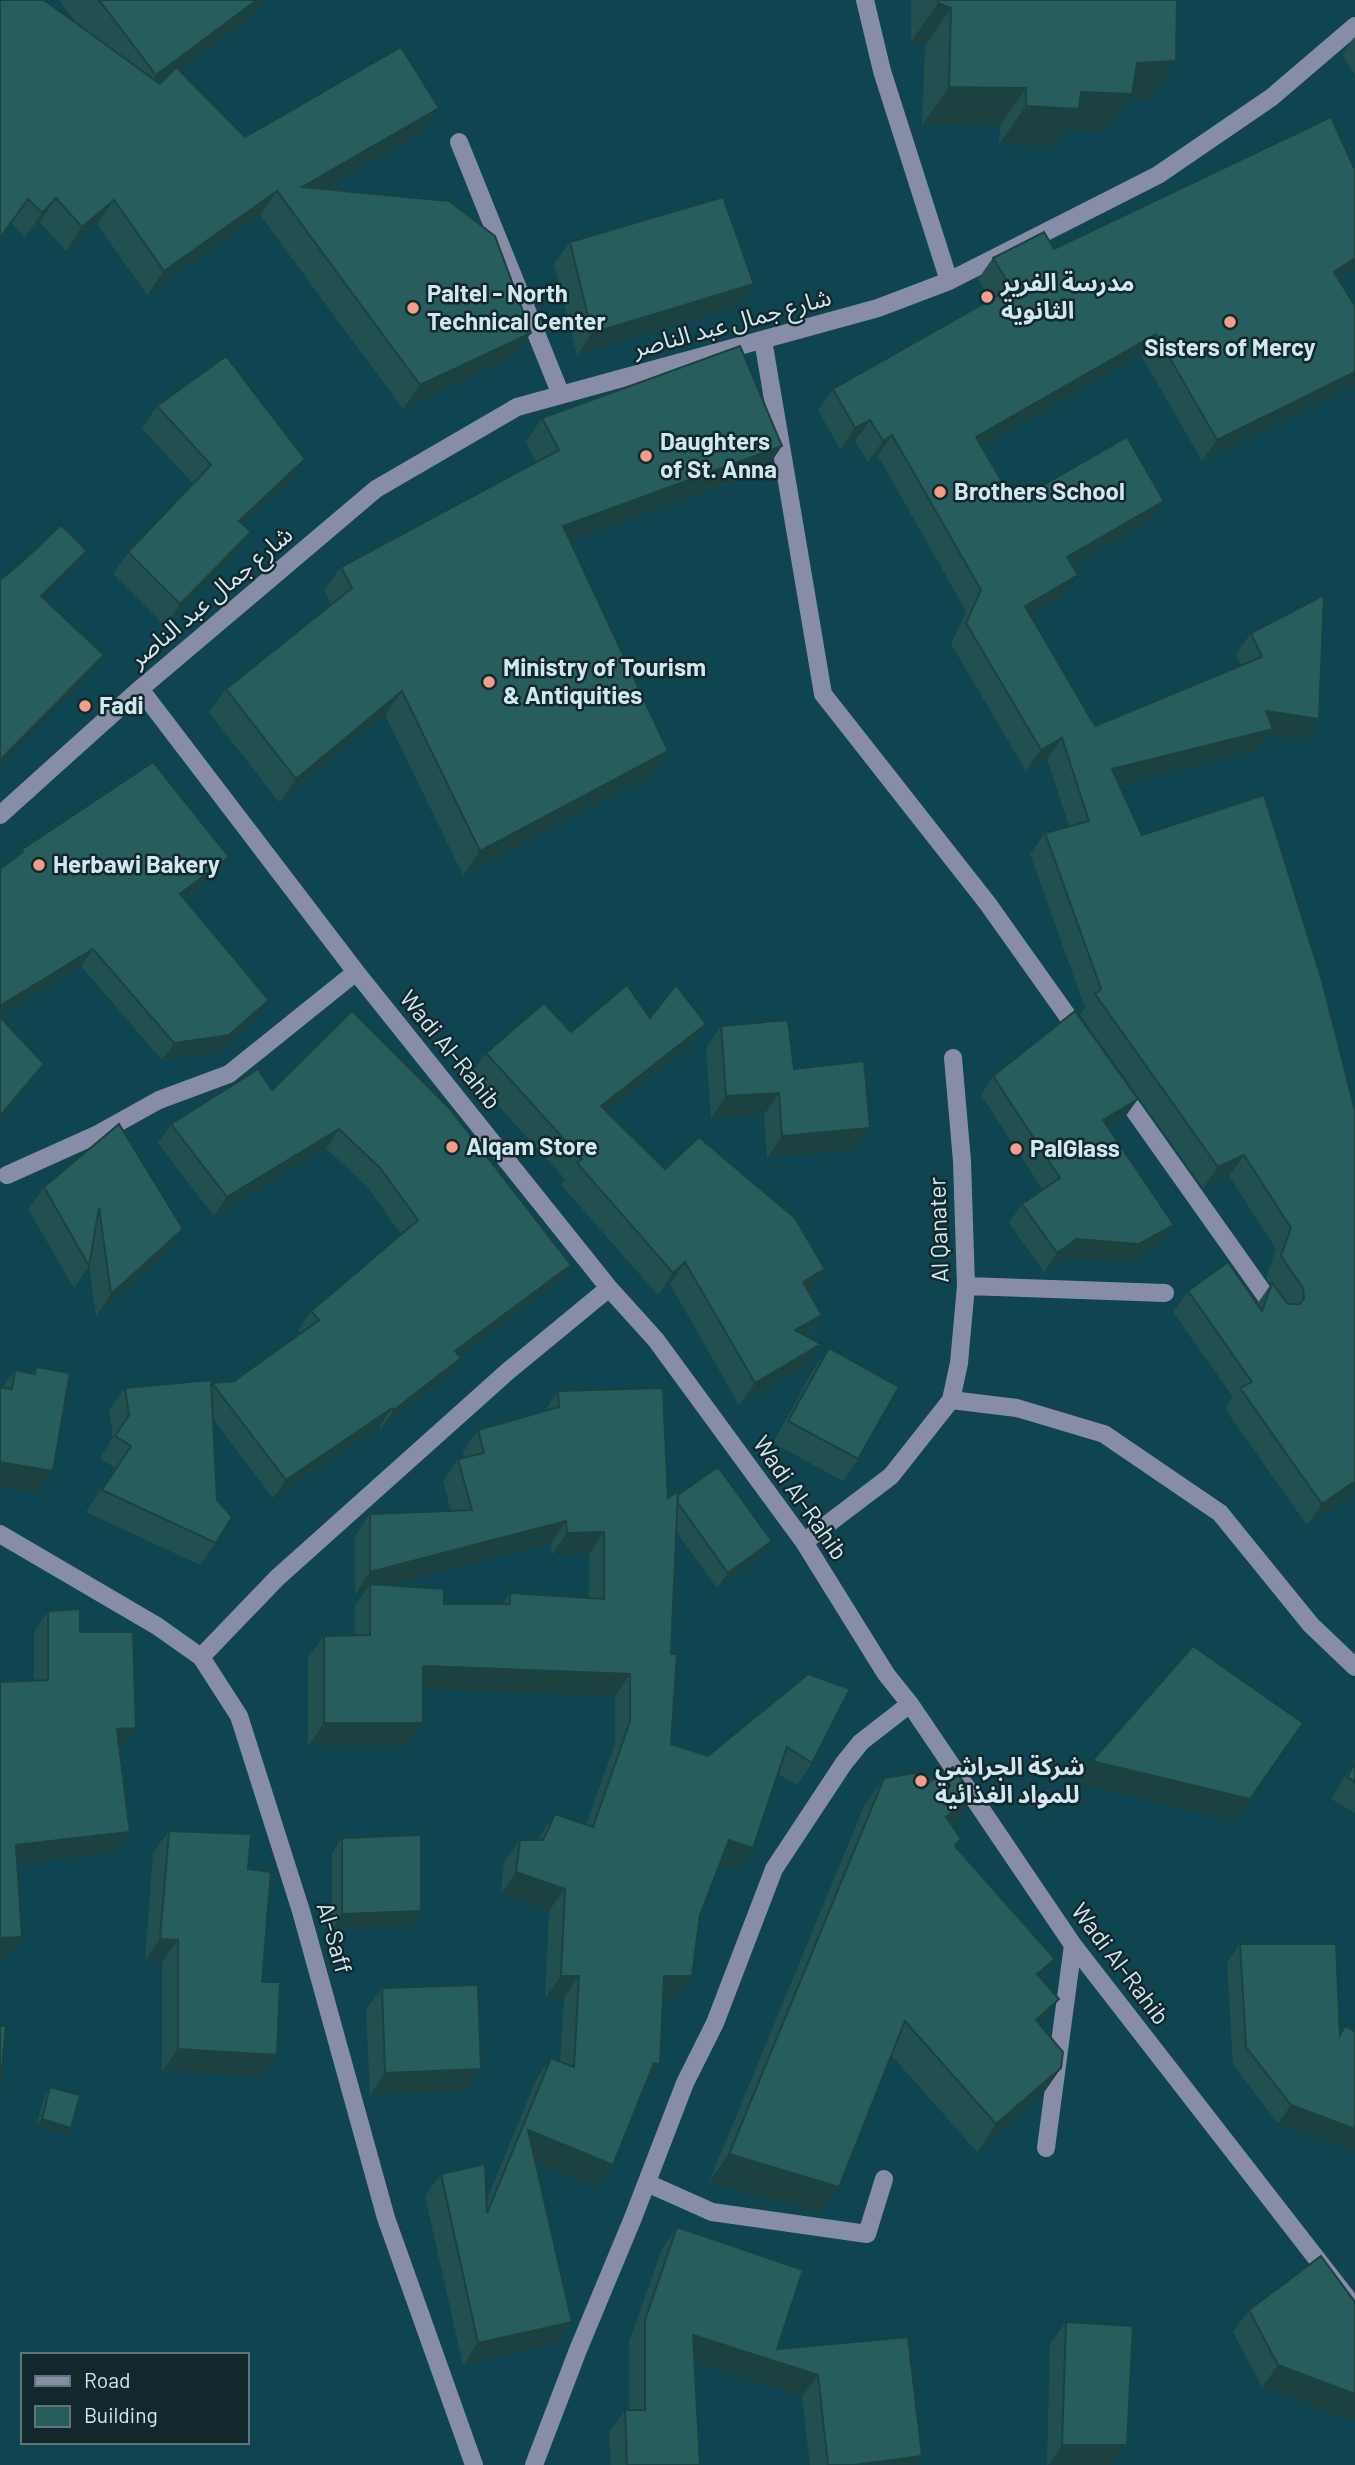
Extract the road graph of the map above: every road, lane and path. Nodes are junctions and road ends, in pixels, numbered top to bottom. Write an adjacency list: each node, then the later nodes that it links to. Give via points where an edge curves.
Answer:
1 (865, 0): 4 (street, via 881,71)
2 (1355, 26): 4 (street, شارع جمال عبد الناصر, via 1272,97 1158,176)
3 (459, 142): 6 (street)
4 (948, 281): 5 (street, شارع جمال عبد الناصر, via 878,308)
5 (763, 340): 6 (street, شارع جمال عبد الناصر); 11 (street, via 823,694 988,904)
6 (561, 395): 7 (street, شارع جمال عبد الناصر, via 517,407 376,489)
7 (140, 690): 8 (street, شارع جمال عبد الناصر); 9 (street, شارع جمال عبد الناصر)
8 (176, 737): 10 (street, Wadi Al-Rahib)
9 (0, 815)
10 (356, 972): 14 (street, via 229,1074 159,1100); 16 (street, Wadi Al-Rahib)
11 (1093, 1052)
12 (953, 1058): 15 (street, Al Qanater)
13 (1110, 1075): 18 (street)
14 (8, 1175)
15 (967, 1286): 17 (street); 19 (street, Al Qanater)
16 (609, 1288): 21 (street, Wadi Al-Rahib, via 656,1340); 22 (street, via 507,1372 287,1569)
17 (1165, 1293)
18 (1279, 1315)
19 (951, 1400): 21 (street, via 891,1476); 23 (street, via 1017,1408 1104,1434 1220,1513 1311,1625)
20 (0, 1534): 22 (street, Al-Saff)
21 (804, 1542): 24 (street, Wadi Al-Rahib, via 886,1674)
22 (201, 1657): 30 (street, Al-Saff, via 239,1716 301,1911 386,2218)
23 (1355, 1667)
24 (910, 1704): 25 (street, Wadi Al-Rahib); 28 (street, via 861,1742 774,1868)
25 (1073, 1945): 26 (street); 29 (street, Wadi Al-Rahib)
26 (1046, 2148)
27 (884, 2179): 28 (street, via 867,2234 712,2212)
28 (647, 2183): 31 (street)
29 (1355, 2308)
30 (474, 2465)
31 (534, 2465)

